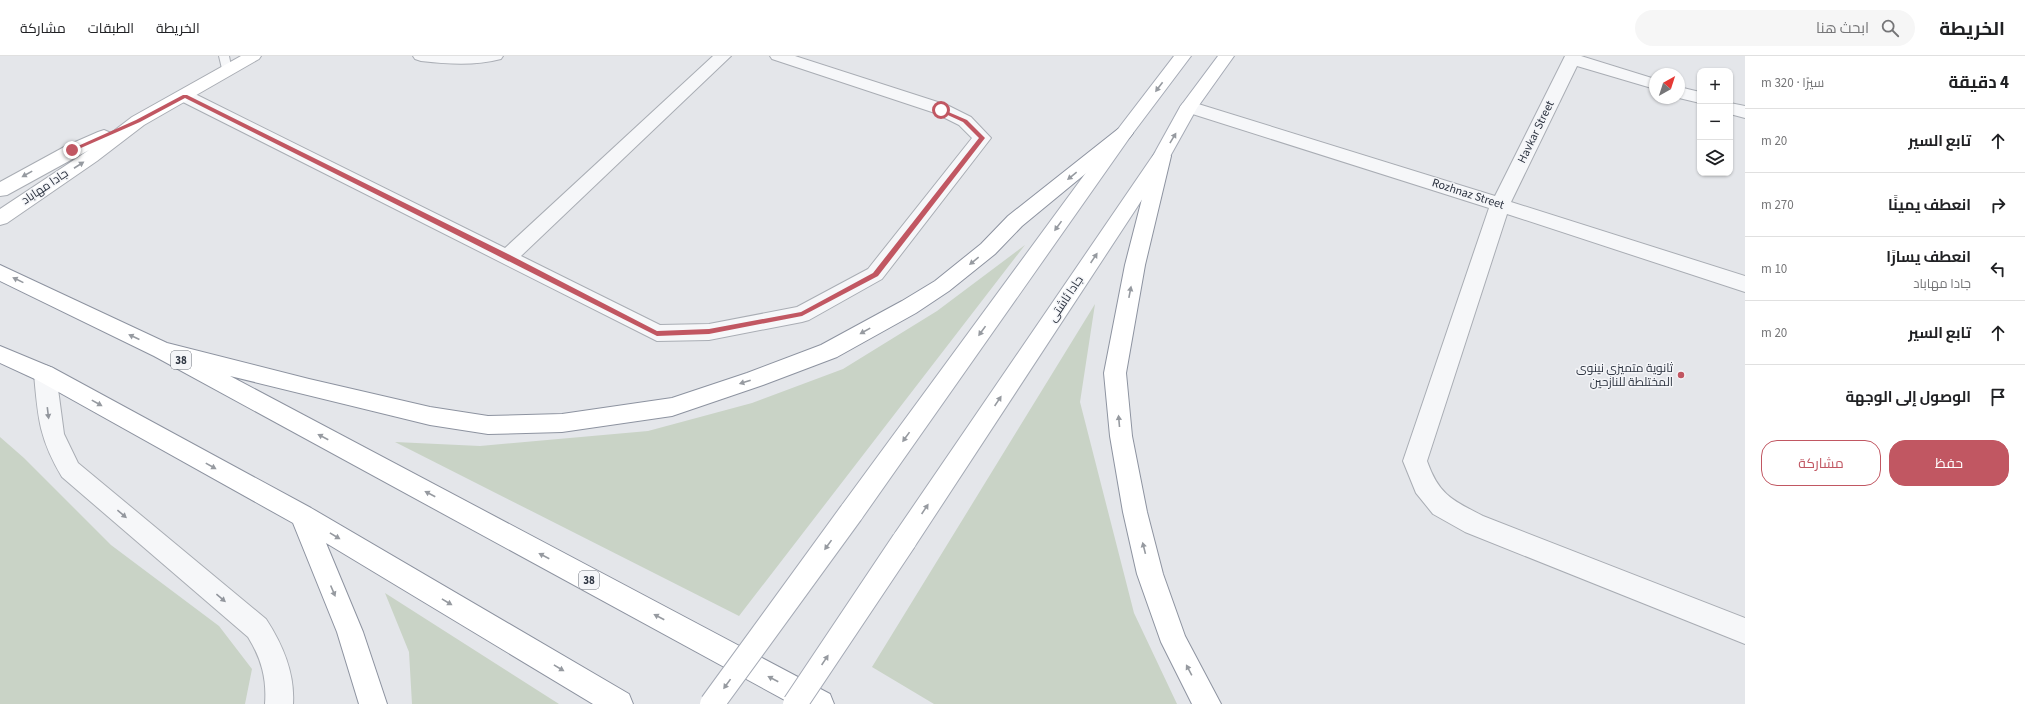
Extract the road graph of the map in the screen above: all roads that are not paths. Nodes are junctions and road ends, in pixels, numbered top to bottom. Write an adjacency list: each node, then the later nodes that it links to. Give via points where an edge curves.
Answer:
1 (253, 56): 9 (main road, جادا مهاباد)
2 (421, 56): 3 (street, via 460,60)
3 (495, 56)
4 (723, 56): 23 (street)
5 (778, 56): 23 (street, via 941,110 965,121 982,138 875,274 802,314 709,332 657,333)
6 (1183, 56): 18 (main road, one-way to 18)
7 (1226, 56): 14 (main road, جادا ئاشتی)
8 (1573, 57): 10 (street); 21 (street, Havkar Street)
9 (226, 63): 12 (main road, جادا مهاباد)
10 (1649, 82)
11 (1685, 94): 13 (street)
12 (185, 96): 17 (main road, جادا مهاباد); 23 (street)
13 (1697, 97)
14 (1189, 107): 19 (main road, جادا ئاشتی, one-way to 14); 21 (street, Rozhnaz Street)
15 (1733, 109): 16 (street)
16 (1745, 112)
17 (138, 121): 20 (main road, one-way to 20, via 72,150); 22 (main road, جادا مهاباد, one-way to 17)
18 (1124, 133): 26 (main road, one-way to 26, via 1015,221 988,249 942,286 909,307 829,351 672,407 562,423 488,425 400,409); 34 (main road, one-way to 34, bridge)
19 (1162, 156): 35 (main road, جادا ئاشتی, one-way to 19, bridge); 37 (main road, one-way to 19, via 1174,642 1150,574 1120,436 1115,373 1135,265)
20 (0, 190)
21 (1500, 205): 25 (street, Rozhnaz Street); 30 (street, Havkar Street, via 1415,461 1424,486 1442,507 1474,524)
22 (0, 218)
23 (508, 257)
24 (0, 272): 26 (main road, 38, one-way to 24)
25 (1745, 284)
26 (162, 350): 36 (main road, 38, one-way to 26)
27 (0, 354): 28 (main road)
28 (45, 374): 29 (main road, one-way to 29); 31 (street, one-way to 31, via 51,432 58,452 70,470 257,628 270,648 278,672)
29 (302, 516): 32 (main road, one-way to 32, via 350,632); 33 (main road, one-way to 33)
30 (1745, 632)
31 (279, 704)
32 (373, 704)
33 (620, 704)
34 (712, 704)
35 (795, 704)
36 (820, 704)
37 (1207, 704)

